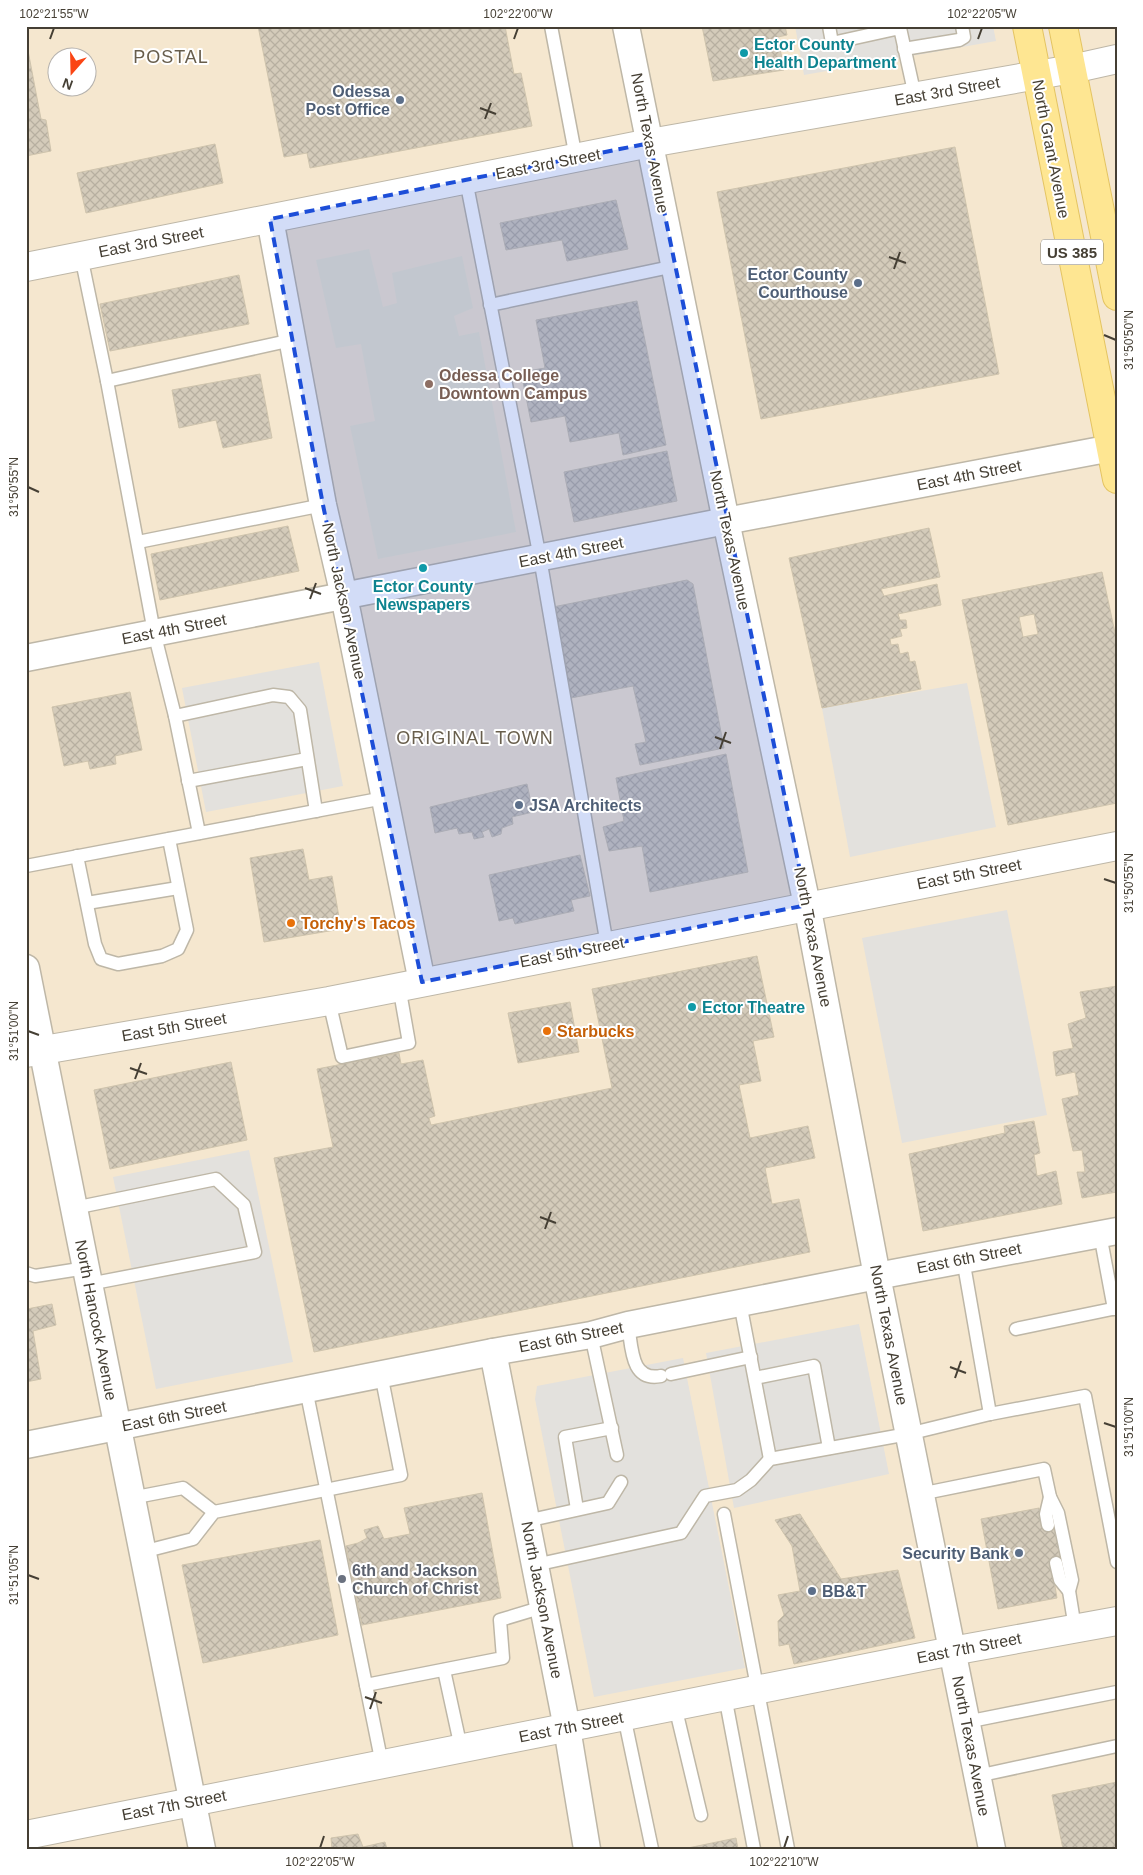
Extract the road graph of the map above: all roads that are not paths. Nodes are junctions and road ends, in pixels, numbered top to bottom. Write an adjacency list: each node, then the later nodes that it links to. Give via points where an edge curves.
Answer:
1 (551, 26): 13 (lane)
2 (626, 26): 12 (street, North Texas Avenue)
3 (829, 26): 7 (lane, via 832,43 900,28)
4 (962, 26): 7 (lane, via 964,37 959,40)
5 (1027, 26): 10 (main road, North Grant Avenue / US 385)
6 (1064, 26): 9 (main road, US 385)
7 (904, 49): 11 (lane)
8 (1117, 59): 9 (street, East 3rd Street)
9 (1072, 68): 10 (street, East 3rd Street); 19 (main road, US 385)
10 (1036, 75): 11 (street, East 3rd Street); 23 (main road, North Grant Avenue / US 385)
11 (915, 96): 12 (street, East 3rd Street)
12 (650, 143): 13 (street, East 3rd Street); 17 (street, North Texas Avenue)
13 (576, 158): 14 (street, East 3rd Street)
14 (466, 180): 15 (street, East 3rd Street); 20 (lane)
15 (270, 218): 16 (street, East 3rd Street); 21 (street, North Jackson Avenue)
16 (81, 256): 18 (street, East 3rd Street); 22 (lane)
17 (675, 266): 20 (lane); 26 (street, North Texas Avenue)
18 (26, 267)
19 (1117, 296)
20 (490, 305): 28 (lane)
21 (292, 340): 22 (lane); 25 (street, North Jackson Avenue)
22 (107, 381): 27 (lane)
23 (1114, 447): 24 (main road, North Grant Avenue / US 385); 26 (street, East 4th Street)
24 (1117, 479)
25 (323, 504): 27 (lane); 29 (street, North Jackson Avenue)
26 (726, 521): 28 (street, East 4th Street); 44 (street, North Texas Avenue)
27 (138, 542): 30 (lane)
28 (540, 558): 29 (street, East 4th Street); 45 (lane)
29 (344, 596): 30 (street, East 4th Street); 35 (street, North Jackson Avenue)
30 (154, 632): 31 (street, East 4th Street); 32 (lane)
31 (26, 658)
32 (175, 716): 33 (lane, via 273,695 289,697 300,710); 34 (lane)
33 (307, 759): 34 (lane); 36 (lane)
34 (188, 781): 37 (lane)
35 (384, 798): 36 (lane); 47 (street, North Jackson Avenue)
36 (316, 811): 37 (lane)
37 (199, 833): 38 (lane)
38 (169, 839): 40 (lane); 42 (lane)
39 (1117, 846): 44 (street, East 5th Street)
40 (77, 856): 41 (lane); 43 (lane)
41 (26, 866)
42 (178, 888): 43 (lane); 43 (lane, via 187,930 178,949 162,956 118,964 101,959)
43 (87, 903)
44 (808, 905): 45 (street, East 5th Street); 55 (street, North Texas Avenue)
45 (607, 945): 47 (street, East 5th Street)
46 (26, 968): 49 (street, North Hancock Avenue)
47 (411, 984): 48 (street, East 5th Street); 48 (lane, via 409,1043 371,1051 342,1056)
48 (329, 1001): 49 (street, East 5th Street)
49 (35, 1051): 50 (street, North Hancock Avenue)
50 (74, 1208): 54 (street, North Hancock Avenue); 54 (lane, via 216,1179 244,1205 255,1252)
51 (1108, 1232): 52 (street, East 6th Street); 57 (lane)
52 (963, 1260): 55 (street, East 6th Street); 66 (lane)
53 (26, 1273): 54 (lane, via 35,1276)
54 (87, 1276): 67 (street, North Hancock Avenue)
55 (877, 1276): 56 (street, East 6th Street); 69 (street, North Texas Avenue)
56 (740, 1303): 58 (street, East 6th Street); 62 (lane)
57 (1115, 1309): 59 (lane)
58 (628, 1325): 60 (street, East 6th Street); 62 (lane, via 634,1364 640,1372 656,1377)
59 (1016, 1329)
60 (591, 1335): 61 (street, East 6th Street); 68 (lane)
61 (493, 1352): 63 (street, East 6th Street); 82 (street, North Jackson Avenue)
62 (751, 1357): 64 (lane)
63 (381, 1374): 65 (street, East 6th Street); 75 (lane, via 401,1475)
64 (754, 1378): 71 (lane, via 814,1366); 73 (lane)
65 (306, 1389): 67 (street, East 6th Street); 75 (lane)
66 (990, 1414): 69 (lane); 85 (lane, via 1086,1396)
67 (118, 1427): 70 (street, East 6th Street); 78 (street, North Hancock Avenue)
68 (612, 1428): 72 (lane); 79 (lane, via 565,1437)
69 (908, 1434): 71 (lane); 76 (street, North Texas Avenue)
70 (26, 1445)
71 (829, 1448): 73 (lane)
72 (617, 1455)
73 (770, 1459): 87 (lane, via 737,1490 705,1496 681,1533)
74 (621, 1482): 79 (lane, via 608,1503)
75 (326, 1491): 80 (lane); 94 (lane)
76 (920, 1494): 77 (lane, via 1044,1469); 92 (street, North Texas Avenue)
77 (1050, 1496): 83 (lane, via 1046,1514); 88 (lane, via 1058,1512 1072,1580)
78 (131, 1498): 80 (lane, via 183,1488); 84 (street, North Hancock Avenue)
79 (577, 1509): 82 (lane)
80 (214, 1512): 84 (lane, via 193,1539)
81 (724, 1514): 95 (lane)
82 (526, 1521): 87 (street, North Jackson Avenue)
83 (1048, 1525)
84 (142, 1552): 106 (street, North Hancock Avenue)
85 (1117, 1562)
86 (1056, 1563): 88 (lane, via 1060,1580)
87 (534, 1565): 89 (street, North Jackson Avenue)
88 (1069, 1592): 91 (lane)
89 (543, 1608): 93 (lane, via 500,1620 503,1658); 101 (street, North Jackson Avenue)
90 (1117, 1621): 91 (street, East 7th Street)
91 (1075, 1628): 92 (street, East 7th Street)
92 (952, 1651): 95 (street, East 7th Street); 100 (street, North Texas Avenue)
93 (444, 1670): 94 (lane); 103 (lane)
94 (366, 1685): 104 (lane)
95 (758, 1690): 97 (street, East 7th Street); 113 (lane)
96 (1117, 1692): 100 (lane)
97 (725, 1696): 98 (street, East 7th Street); 112 (lane)
98 (675, 1706): 99 (street, East 7th Street); 107 (lane)
99 (624, 1716): 101 (street, East 7th Street); 111 (lane)
100 (966, 1722): 105 (street, North Texas Avenue)
101 (567, 1728): 103 (street, East 7th Street); 110 (street, North Jackson Avenue)
102 (1117, 1746): 105 (lane)
103 (461, 1748): 104 (street, East 7th Street)
104 (382, 1764): 106 (street, East 7th Street)
105 (977, 1776): 114 (street, North Texas Avenue)
106 (192, 1802): 108 (street, East 7th Street); 109 (street, North Hancock Avenue)
107 (701, 1814)
108 (26, 1835)
109 (202, 1849)
110 (587, 1849)
111 (652, 1849)
112 (754, 1849)
113 (788, 1849)
114 (992, 1849)

